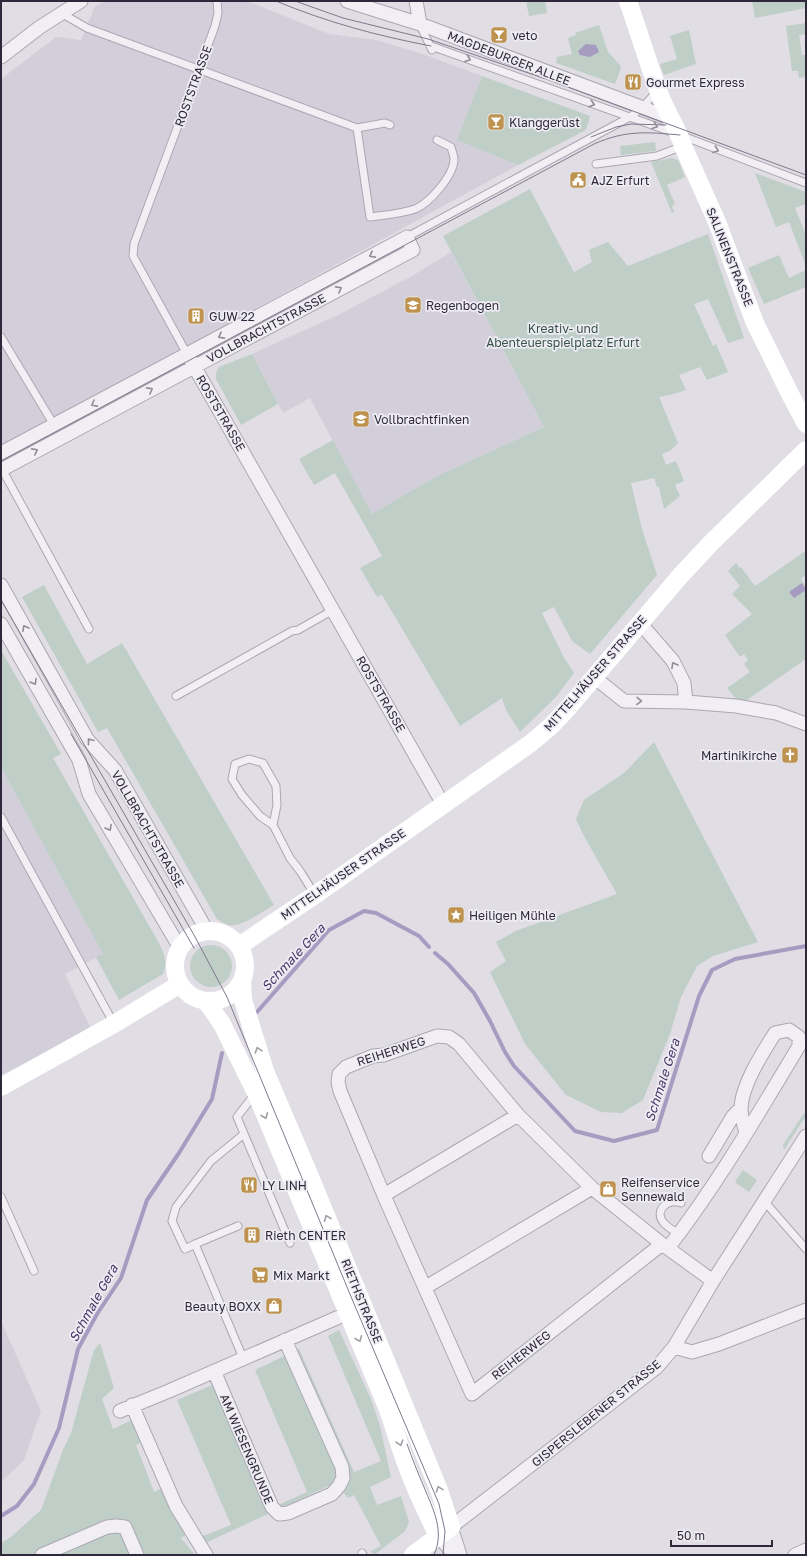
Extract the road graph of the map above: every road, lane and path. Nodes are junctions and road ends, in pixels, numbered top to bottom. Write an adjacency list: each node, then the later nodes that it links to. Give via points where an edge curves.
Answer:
1 (81, 1): 6 (street)
2 (217, 1): 9 (lane, ROSTSTRASSE, via 216,26)
3 (347, 1): 7 (street, MAGDEBURGER ALLEE)
4 (416, 1): 7 (street)
5 (628, 1): 10 (street, SALINENSTRASSE)
6 (61, 13): 8 (street); 9 (lane, via 87,28)
7 (420, 24): 11 (street, MAGDEBURGER ALLEE); 12 (lane, one-way to 12, via 431,49)
8 (1, 57)
9 (199, 69): 15 (lane); 22 (lane, ROSTSTRASSE, via 134,244 133,256)
10 (658, 89): 11 (lane); 13 (street, SALINENSTRASSE)
11 (642, 108): 12 (lane); 13 (street, MAGDEBURGER ALLEE)
12 (630, 117): 17 (lane, one-way to 17); 20 (lane)
13 (670, 118): 17 (street, SALINENSTRASSE)
14 (390, 125): 15 (lane, via 385,123)
15 (357, 128): 16 (lane, via 370,217 417,208 437,192 450,174 454,159 451,147)
16 (437, 140)
17 (682, 141): 18 (lane, via 657,156); 19 (lane, one-way to 19); 24 (street, SALINENSTRASSE, via 717,222 755,323)
18 (596, 164)
19 (806, 183)
20 (407, 237): 22 (street, one-way to 22); 23 (street, VOLLBRACHTSTRASSE, one-way to 20, via 413,250)
21 (1, 337): 25 (lane)
22 (187, 354): 23 (street, ROSTSTRASSE); 25 (street, one-way to 25)
23 (194, 366): 28 (street, VOLLBRACHTSTRASSE, one-way to 23); 30 (street, ROSTSTRASSE)
24 (806, 424)
25 (54, 425): 27 (street)
26 (806, 450): 31 (street, MITTELHÄUSER STRASSE, via 711,543)
27 (1, 453)
28 (1, 469): 33 (lane)
29 (1, 585): 42 (street, VOLLBRACHTSTRASSE, one-way to 29, via 115,770 87,739)
30 (333, 610): 35 (lane); 38 (street, ROSTSTRASSE)
31 (640, 623): 34 (street, MITTELHÄUSER STRASSE); 36 (street, one-way to 31, via 684,683 672,661)
32 (1, 624): 44 (street, one-way to 44, via 79,760 89,794)
33 (89, 629)
34 (594, 677): 36 (street, one-way to 36, via 624,701); 38 (street, MITTELHÄUSER STRASSE, via 568,708 536,739)
35 (176, 696)
36 (686, 702): 37 (street, via 736,706 776,713)
37 (806, 724)
38 (443, 804): 41 (street, MITTELHÄUSER STRASSE)
39 (1, 817): 48 (lane)
40 (273, 825): 40 (lane, via 277,805 276,786 263,763 249,759 236,764 232,778 242,795 260,816); 41 (lane, via 290,858)
41 (315, 895): 43 (street, MITTELHÄUSER STRASSE)
42 (206, 931): 43 (street, via 225,934); 44 (street, via 189,938)
43 (240, 947): 45 (street, via 245,969)
44 (180, 948): 46 (street, via 175,966)
45 (242, 980): 47 (street, via 227,997); 71 (street, RIETHSTRASSE, one-way to 45, via 265,1071 242,1000)
46 (180, 984): 47 (street, via 196,998); 48 (street)
47 (206, 1001): 50 (street, RIETHSTRASSE, via 222,1024)
48 (114, 1024): 49 (street)
49 (1, 1087)
50 (256, 1093): 54 (lane, via 237,1117); 71 (street, RIETHSTRASSE, one-way to 71)
51 (741, 1108): 53 (street); 53 (street, via 754,1068 775,1033 789,1030 799,1037 799,1046); 56 (street, via 733,1116)
52 (518, 1115): 57 (street, REIHERWEG); 58 (street); 58 (street, REIHERWEG, via 459,1044 449,1037 437,1036 346,1067 339,1074 340,1091)
53 (746, 1133): 63 (street)
54 (244, 1134): 64 (lane, via 273,1210); 65 (lane, via 211,1161 176,1207 172,1221 185,1249)
55 (806, 1136): 60 (street, GISPERSLEBENER STRASSE)
56 (709, 1156)
57 (592, 1188): 66 (street, REIHERWEG); 70 (street)
58 (384, 1195): 70 (street, REIHERWEG)
59 (1, 1197): 68 (lane)
60 (764, 1201): 67 (lane); 69 (street, GISPERSLEBENER STRASSE)
61 (681, 1203): 63 (lane, via 667,1203 660,1214 663,1223)
62 (238, 1226): 65 (lane)
63 (679, 1234): 66 (street)
64 (290, 1243)
65 (195, 1244): 75 (lane)
66 (665, 1246): 69 (street, REIHERWEG); 70 (street, REIHERWEG, via 472,1394)
67 (806, 1249)
68 (34, 1271)
69 (713, 1281): 74 (street, GISPERSLEBENER STRASSE)
70 (426, 1288)
71 (356, 1310): 73 (street); 79 (street, RIETHSTRASSE, via 439,1490)
72 (806, 1310): 74 (street, via 692,1352)
73 (285, 1340): 75 (street); 76 (street, AM WIESENGRUNDE, via 342,1467 343,1478 332,1494 288,1513 279,1514 272,1507)
74 (674, 1347): 79 (street, GISPERSLEBENER STRASSE, via 657,1367)
75 (243, 1358): 76 (street)
76 (214, 1371): 77 (street)
77 (132, 1405): 78 (street); 81 (street, via 176,1506)
78 (120, 1411)
79 (444, 1531): 84 (street); 85 (street, RIETHSTRASSE); 86 (street, RIETHSTRASSE)
80 (806, 1550): 87 (street)
81 (204, 1552)
82 (46, 1554): 83 (street, via 107,1527 116,1526 125,1527)
83 (137, 1555)
84 (414, 1555)
85 (456, 1555)
86 (460, 1555)
87 (795, 1555)

